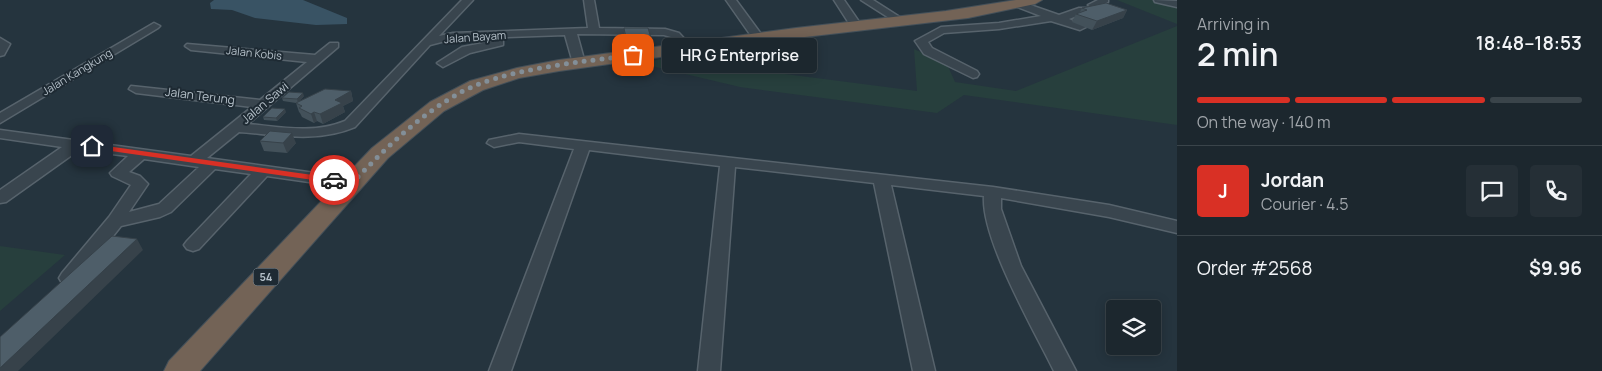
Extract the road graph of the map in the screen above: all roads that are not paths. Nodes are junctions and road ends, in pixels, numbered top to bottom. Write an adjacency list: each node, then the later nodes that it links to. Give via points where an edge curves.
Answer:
1 (468, 0): 21 (street)
2 (590, 0): 17 (street)
3 (731, 0): 19 (street)
4 (838, 0): 14 (street)
5 (866, 0): 12 (street)
6 (1035, 0): 9 (highway, 54)
7 (1159, 0): 8 (street)
8 (1174, 2)
9 (1019, 4): 11 (street); 12 (highway, 54)
10 (1093, 5): 11 (street)
11 (1053, 19): 15 (street); 29 (street, via 941,30 921,41 928,51)
12 (901, 21): 14 (highway, 54)
13 (154, 26): 32 (street, Jalan Kangkung)
14 (856, 26): 19 (highway, 54)
15 (1080, 27)
16 (570, 32): 17 (street, Jalan Bayam); 18 (street, Jalan Bayam); 28 (street)
17 (594, 32): 24 (street, Jalan Bayam, via 671,33)
18 (536, 33): 21 (street, Jalan Bayam, via 453,36); 27 (street, via 466,50)
19 (758, 38): 24 (highway, 54)
20 (0, 41): 25 (street, via 4,44)
21 (427, 42): 33 (street, Jalan Bayam, via 350,124 339,130 324,133)
22 (334, 45): 26 (street, Jalan Sawi)
23 (191, 46): 26 (street, Jalan Kobis)
24 (686, 48): 28 (highway, 54)
25 (0, 52)
26 (317, 59): 31 (street, Jalan Sawi)
27 (443, 63)
28 (579, 63): 43 (highway, 54, via 478,84 457,94 418,119)
29 (973, 74)
30 (136, 88): 31 (street, Jalan Terung)
31 (263, 104): 33 (street, Jalan Sawi)
32 (0, 118)
33 (236, 127): 39 (street, Jalan Sawi)
34 (0, 134): 36 (street)
35 (494, 143): 37 (street, via 520,138)
36 (77, 144): 38 (street); 45 (street)
37 (583, 146): 40 (street); 51 (street)
38 (141, 153): 39 (street); 46 (street, via 118,173 140,184)
39 (204, 162): 41 (street); 46 (street, Jalan Sawi, via 165,208)
40 (728, 162): 42 (street); 52 (street)
41 (264, 170): 43 (street); 48 (street)
42 (881, 179): 44 (street); 53 (street)
43 (352, 183): 50 (highway, 54)
44 (993, 192): 47 (street, via 1109,211); 54 (street, via 992,209 1012,266)
45 (0, 198)
46 (115, 221): 49 (street, via 78,270)
47 (1177, 227)
48 (193, 245)
49 (57, 290)
50 (180, 371)
51 (500, 371)
52 (709, 371)
53 (924, 371)
54 (1065, 371)

